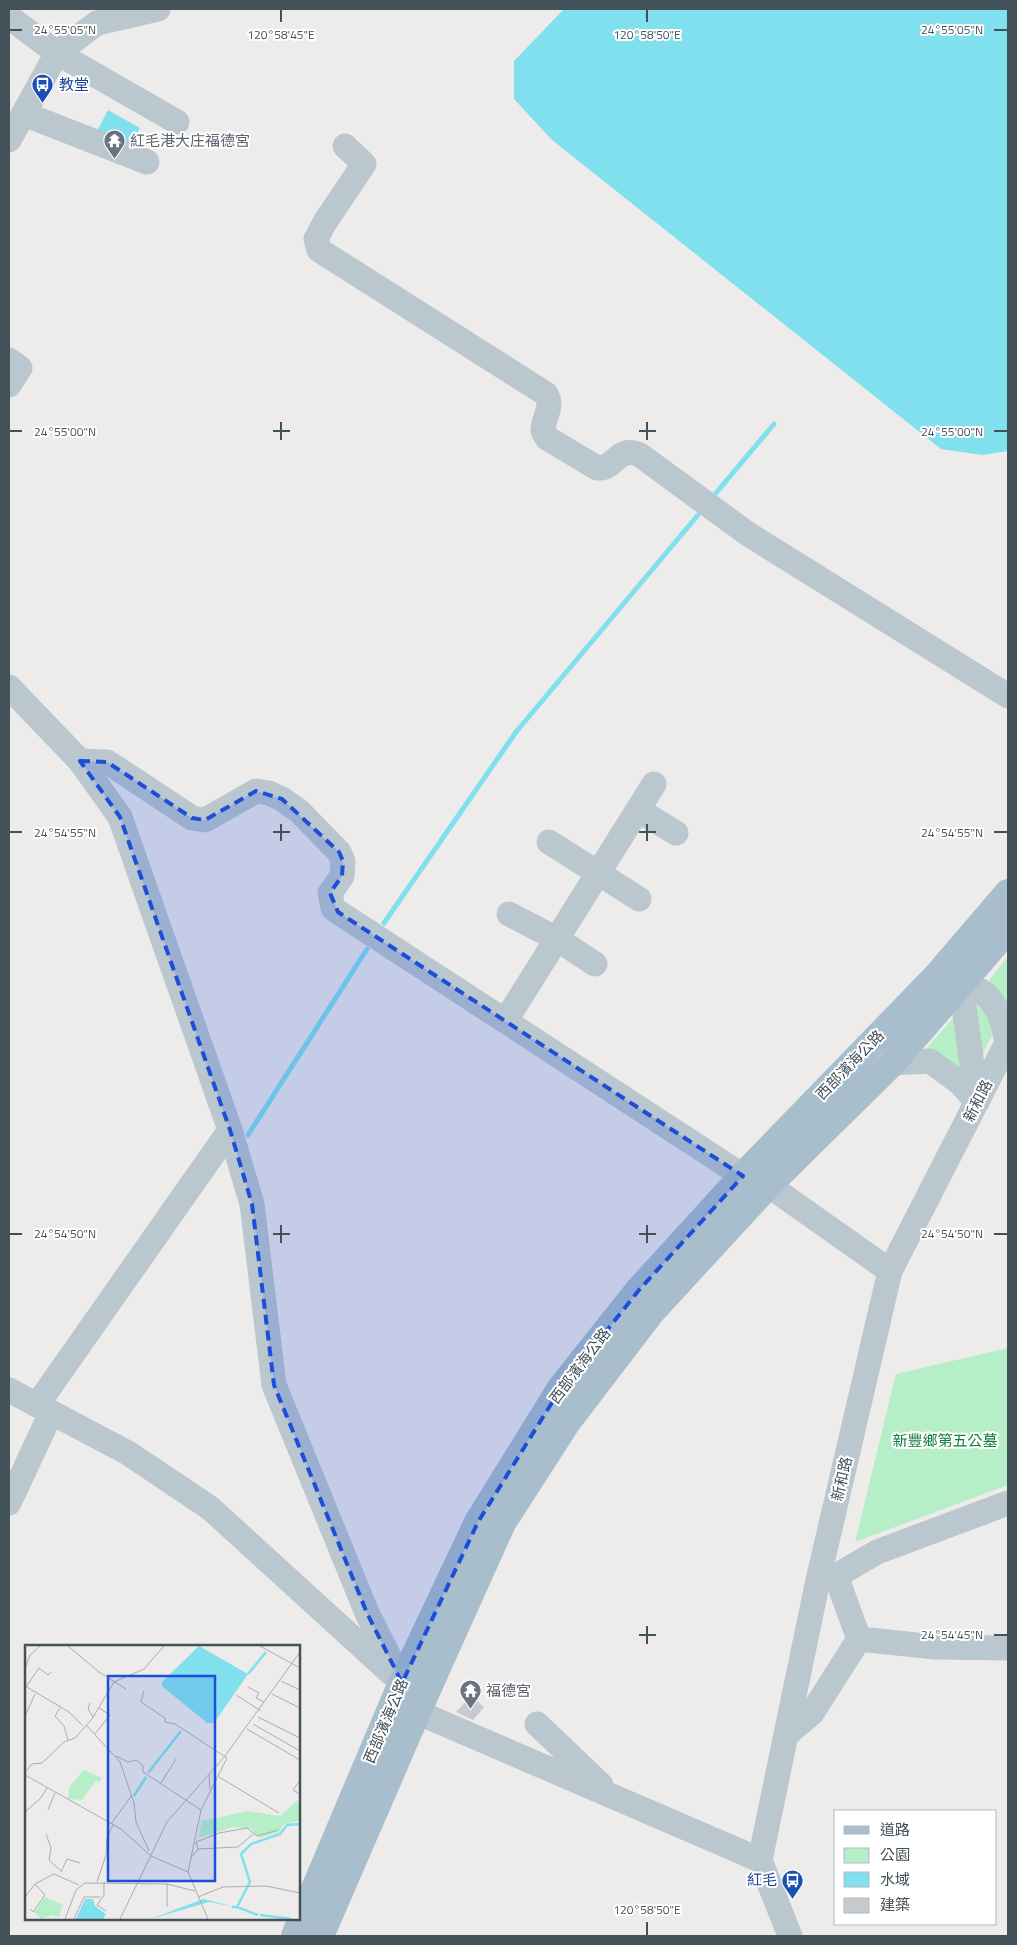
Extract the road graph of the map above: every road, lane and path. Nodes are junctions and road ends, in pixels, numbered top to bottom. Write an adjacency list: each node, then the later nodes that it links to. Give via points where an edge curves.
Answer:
1 (158, 9): 3 (street, via 97,23)
2 (9, 17): 3 (street)
3 (57, 53): 4 (street); 5 (street)
4 (24, 114): 6 (street); 8 (street)
5 (177, 122)
6 (9, 140)
7 (345, 146): 12 (street, via 364,164 316,239 320,250 546,394 550,408 543,431 547,438 597,468 608,466 621,454 640,455 748,534)
8 (147, 162)
9 (9, 360): 10 (street, via 20,368)
10 (9, 385)
11 (9, 687): 13 (street)
12 (1008, 696)
13 (80, 761): 26 (street, via 107,762 115,766 192,818 205,820 256,791 269,792 282,799 299,811 339,852 343,861 342,876 330,893 333,908); 30 (street, via 120,816)
14 (654, 784): 15 (street)
15 (638, 810): 16 (street); 18 (street)
16 (676, 833)
17 (549, 842): 18 (street)
18 (599, 872): 20 (street); 23 (street)
19 (1008, 893): 25 (main road, 西部濱海公路, via 967,942)
20 (639, 899)
21 (510, 914): 23 (street)
22 (1008, 929): 25 (main road, 西部濱海公路)
23 (557, 939): 24 (street); 26 (street)
24 (595, 964)
25 (949, 980): 27 (street, via 979,990 994,1004); 28 (main road, 西部濱海公路); 29 (street); 31 (main road, 西部濱海公路)
26 (506, 1020): 31 (street)
27 (1008, 1042): 29 (street, 新和路)
28 (892, 1063): 29 (street, via 930,1061); 32 (main road, 西部濱海公路)
29 (978, 1102): 33 (street, 新和路)
30 (230, 1130): 35 (street); 41 (street, via 252,1204 274,1385 367,1613)
31 (743, 1176): 32 (street); 41 (main road, 西部濱海公路, via 639,1290 561,1388 478,1522)
32 (768, 1186): 33 (street); 42 (main road, 西部濱海公路, via 651,1312 567,1422 502,1523)
33 (890, 1271): 38 (street, 新和路)
34 (9, 1390): 35 (street)
35 (44, 1409): 36 (street); 41 (street, via 128,1453 210,1508)
36 (9, 1503)
37 (1008, 1503): 38 (street, via 886,1548)
38 (827, 1578): 39 (street); 44 (street, 新和路)
39 (859, 1639): 40 (street, via 935,1647); 44 (street, via 812,1713)
40 (1008, 1648)
41 (402, 1683): 42 (street); 47 (main road, 西部濱海公路)
42 (417, 1712): 45 (street); 48 (main road, 西部濱海公路)
43 (537, 1724): 45 (street)
44 (786, 1735): 46 (street, 新和路)
45 (614, 1797): 46 (street)
46 (760, 1860): 49 (street)
47 (295, 1936)
48 (320, 1936)
49 (790, 1936)

